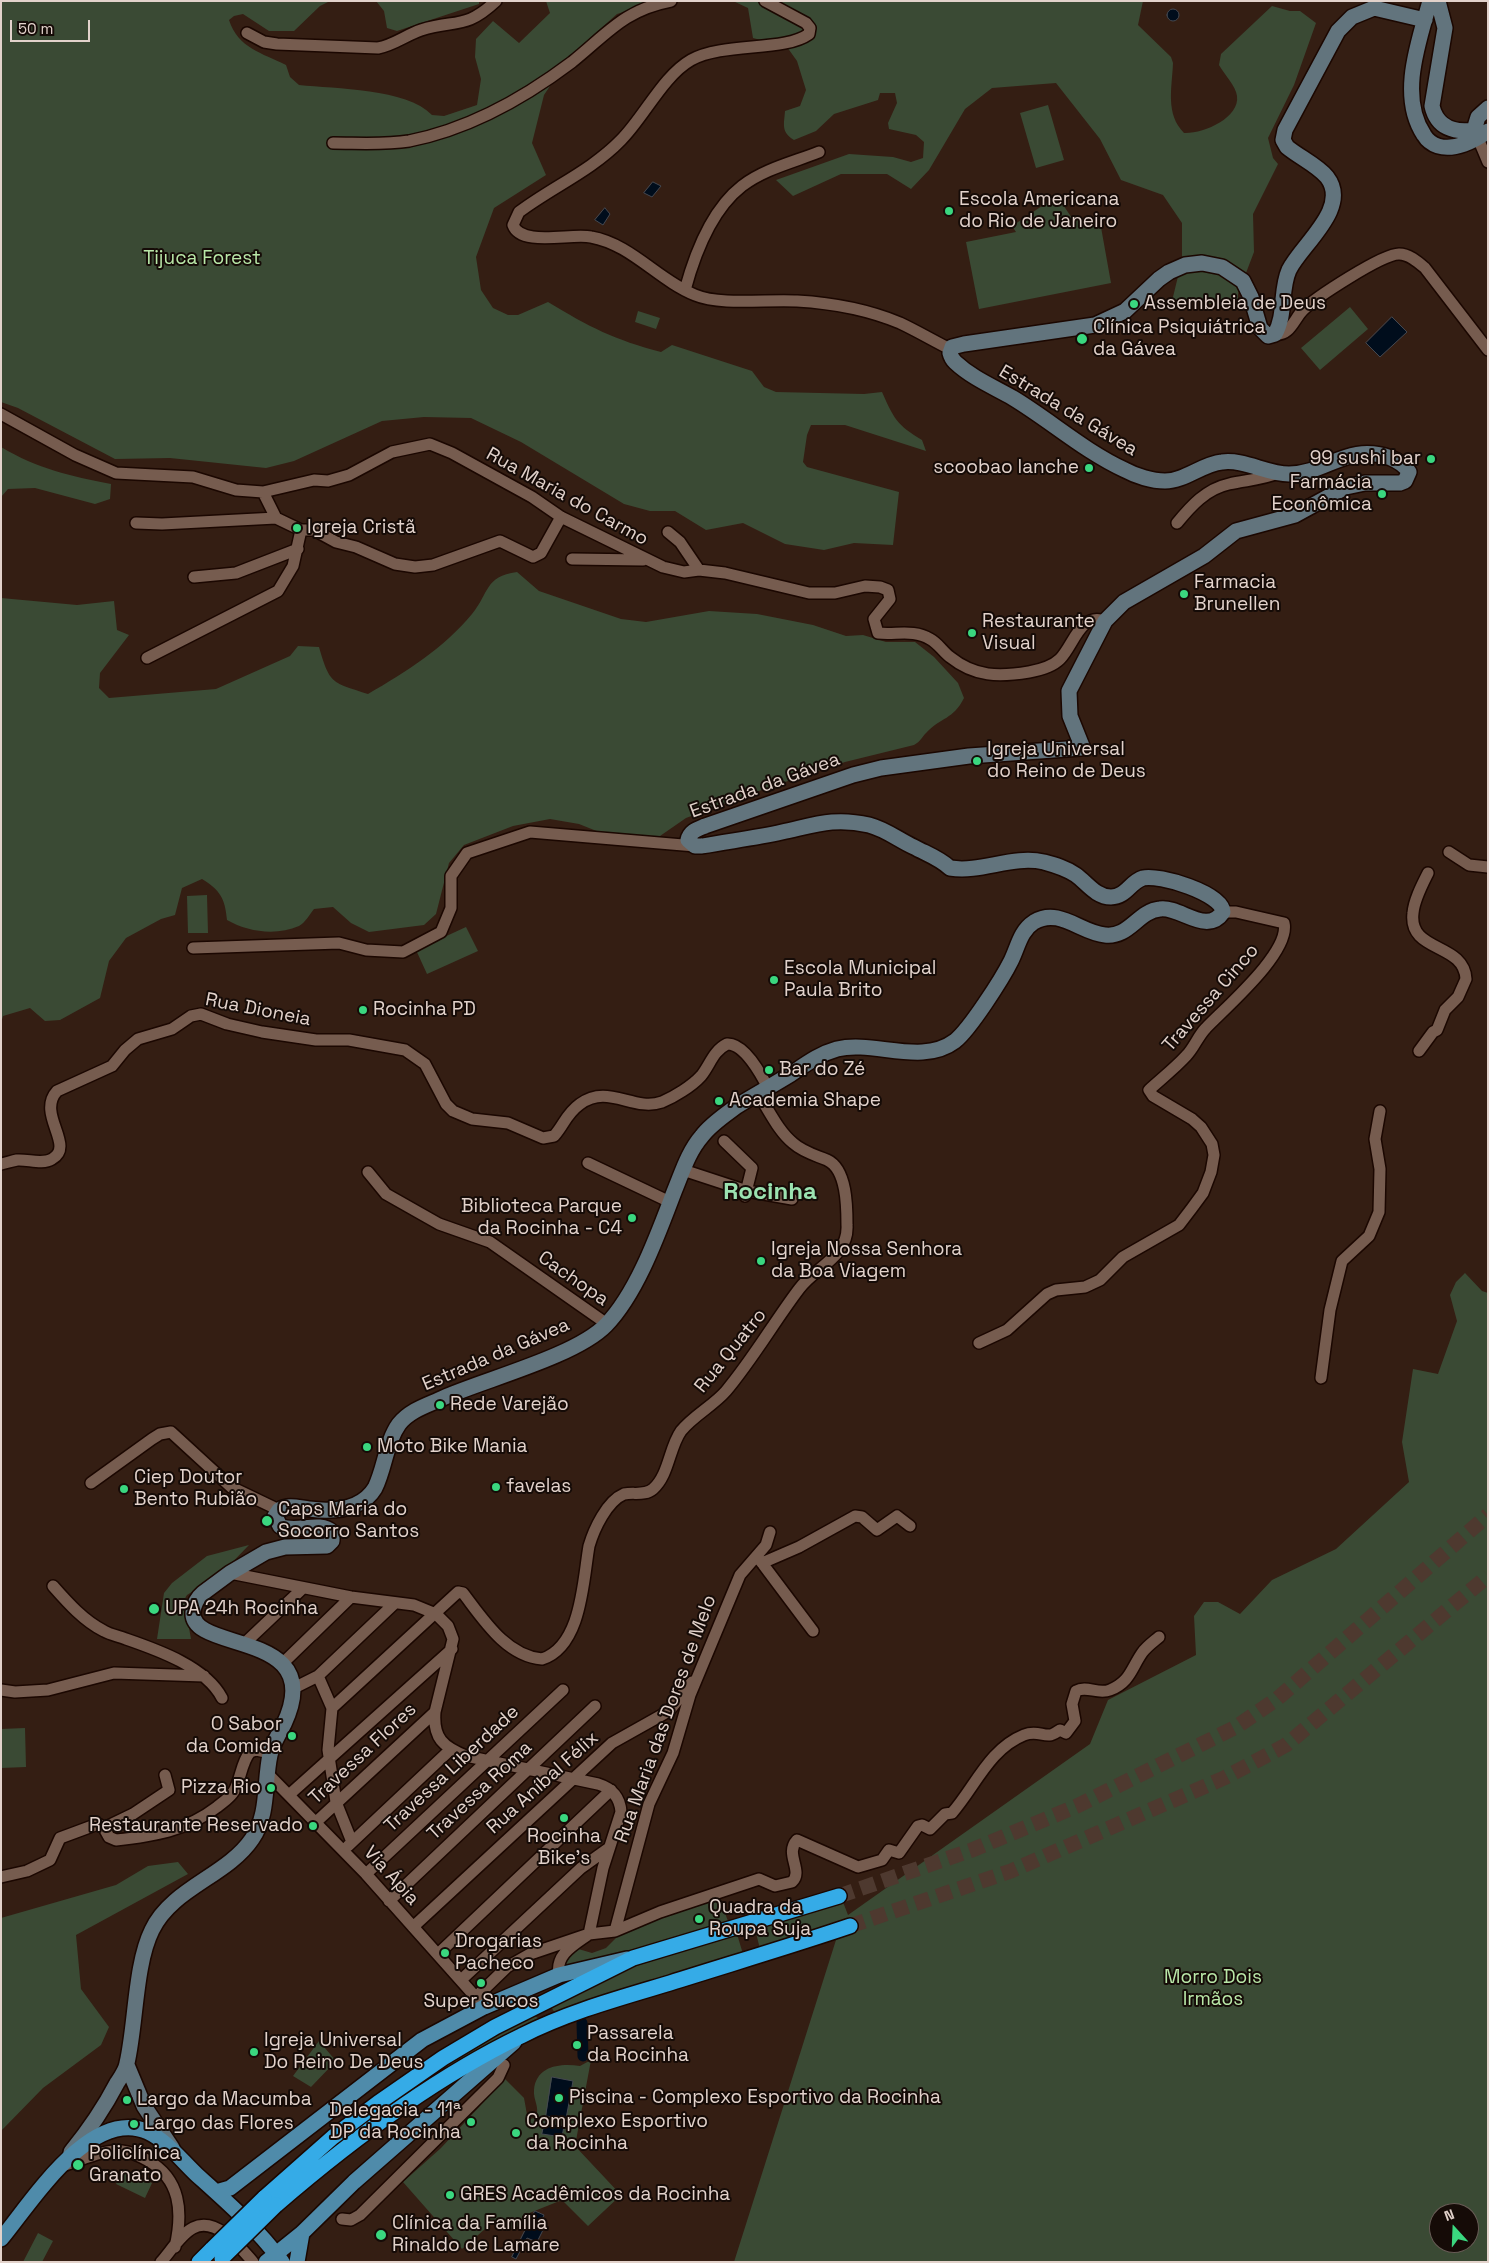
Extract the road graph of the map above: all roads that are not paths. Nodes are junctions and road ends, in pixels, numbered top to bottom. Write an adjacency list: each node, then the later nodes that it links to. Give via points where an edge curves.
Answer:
1 (496, 1): 7 (street, via 467,22 426,29 390,46 378,48 276,44)
2 (671, 1): 10 (street, via 649,5 631,14 572,62 486,117 444,133 407,141)
3 (765, 1): 13 (street, via 806,23 810,28 809,34 783,42 706,53 690,61 602,158 519,212 513,225 519,234 532,237 601,238)
4 (1430, 1): 6 (street)
5 (1438, 1): 9 (street, via 1446,28 1432,106 1434,115 1451,130)
6 (1425, 20): 9 (street, via 1411,98 1420,130 1434,145 1442,147 1454,146); 14 (street, via 1374,8 1352,17 1338,31 1288,125 1283,140 1287,147 1326,176 1334,195 1330,212 1285,280)
7 (247, 33)
8 (1488, 108): 9 (street, via 1478,117)
9 (1480, 133): 12 (street)
10 (333, 143)
11 (820, 152): 13 (street, via 763,174 730,196 699,248)
12 (1488, 162)
13 (685, 290): 15 (street, via 711,299 800,301 839,306 900,324)
14 (1275, 334): 15 (street, Estrada da Gávea, via 1268,336 1260,328 1243,281 1222,267 1202,263 1185,265 1169,272 1125,311 1095,325 964,344); 16 (street, via 1289,330 1303,310 1349,278 1386,257 1398,254 1426,268)
15 (950, 349): 18 (street, Estrada da Gávea, via 954,361 980,380 1014,398 1101,459 1127,472 1165,481 1224,461)
16 (1488, 350)
17 (1, 414): 19 (street, Rua Maria do Carmo, via 75,455 116,473 193,477 236,490)
18 (1278, 473): 23 (street, via 1253,482 1227,484 1204,495); 31 (street, Estrada da Gávea, via 1305,472 1339,458 1364,453 1399,462 1408,472 1406,481 1346,487 1295,516 1236,532 1204,556 1129,598)
19 (264, 492): 20 (street, Rua Maria do Carmo, via 349,475 392,452 430,444 532,497); 21 (street)
20 (561, 517): 24 (street, via 541,553 533,558 500,542 432,565 415,567 395,564 356,546 336,542 314,530); 28 (street, Rua Maria do Carmo)
21 (276, 518): 22 (street); 24 (street)
22 (136, 523)
23 (1177, 524)
24 (301, 530): 26 (street)
25 (668, 532): 29 (street, via 680,542)
26 (298, 549): 30 (street, via 236,573); 32 (street, via 278,591)
27 (572, 559): 28 (street)
28 (645, 560): 29 (street, Rua Maria do Carmo, via 672,570)
29 (699, 570): 31 (street, Rua Maria do Carmo, via 809,593 880,587 888,590 890,599 874,619 878,633 906,632 930,639 951,658 989,676 1049,666 1067,651 1084,624 1096,619)
30 (194, 577)
31 (1105, 621): 33 (street, Estrada da Gávea, via 1070,691 1070,716 1081,748 935,760 853,774 705,826 689,835 688,840)
32 (147, 658)
33 (695, 846): 37 (street, Estrada da Gávea, via 782,832 815,823 852,823 870,826 893,836 940,859 950,868 970,869 1029,859 1063,868 1100,895 1111,897 1122,894 1140,880 1155,878 1202,892 1220,903); 38 (street, via 530,832 467,854 451,876 451,908 440,932 403,952 366,950 339,943)
34 (1449, 852): 35 (street, via 1469,865)
35 (1488, 866)
36 (1428, 873): 39 (street, via 1414,908 1414,926 1422,940 1459,960 1466,979 1458,997 1445,1010 1437,1030)
37 (1223, 912): 40 (street, Estrada da Gávea, via 1208,922 1172,910 1156,909 1112,936 1100,935 1055,917 1038,920 1022,934 1011,960 972,1022 954,1042 937,1050 925,1051 836,1049 816,1057); 51 (street, Travessa Cinco, via 1284,923 1285,929 1273,956 1251,983 1204,1029 1187,1055 1149,1090 1153,1096 1192,1118 1212,1144 1211,1172 1203,1193 1178,1225 1123,1257 1100,1280 1047,1294 1007,1330)
38 (193, 948)
39 (1419, 1051)
40 (763, 1091): 44 (street, Rua Dioneia, via 758,1069 736,1046 727,1044 716,1051 699,1078 668,1099 649,1104 598,1095 581,1103 564,1118 554,1136 546,1139 508,1123 472,1119 453,1111 446,1104 430,1070 417,1056 405,1050 349,1040 288,1036 227,1024 196,1014 172,1029 138,1039 112,1066 63,1087 54,1095 49,1106 60,1150 54,1158 46,1162 20,1160); 45 (street, Estrada da Gávea, via 711,1126 689,1155); 63 (street, Rua Quatro, via 792,1143 838,1169 847,1217 847,1237 842,1247 798,1289 723,1395 680,1432 656,1485 648,1492 620,1495 610,1506 592,1536 578,1612 558,1648 542,1659 518,1652 490,1627 463,1593 458,1592)
41 (1380, 1111): 52 (street, via 1375,1132 1380,1169 1379,1212 1369,1236 1342,1261 1330,1310)
42 (724, 1141): 47 (street, via 752,1168)
43 (588, 1163): 49 (street)
44 (1, 1164)
45 (683, 1170): 47 (street); 49 (street, Estrada da Gávea)
46 (368, 1172): 50 (street, Cachopa, via 386,1194 439,1224 490,1242)
47 (746, 1194): 48 (street)
48 (792, 1199)
49 (670, 1202): 50 (street, Estrada da Gávea, via 655,1243)
50 (607, 1324): 54 (street, Estrada da Gávea, via 571,1347 462,1390 406,1417 393,1435 375,1488 359,1504 336,1510 293,1506)
51 (979, 1343)
52 (1320, 1378)
53 (91, 1483): 54 (street, via 152,1438 171,1432 231,1488)
54 (279, 1510): 58 (street, via 275,1516 280,1526 287,1529 326,1528 332,1532 332,1542 327,1546 275,1549)
55 (910, 1526): 57 (street, via 897,1516 877,1530 862,1517 855,1516 799,1548)
56 (770, 1532): 57 (street, Rua Maria das Dores de Melo)
57 (759, 1559): 64 (street); 69 (street, Rua Maria das Dores de Melo, via 746,1566 737,1582)
58 (230, 1573): 60 (street); 66 (street, via 197,1598 193,1616 202,1629)
59 (53, 1586): 70 (street, via 74,1609 105,1632 191,1666)
60 (303, 1588): 61 (street); 66 (street)
61 (351, 1597): 62 (street); 68 (street)
62 (395, 1603): 63 (street, via 414,1605); 71 (street)
63 (436, 1614): 67 (street, via 448,1626 453,1639); 77 (street)
64 (813, 1631)
65 (1159, 1637): 101 (street, via 1143,1652 1130,1676 1120,1685 1106,1692 1084,1688 1076,1691 1072,1704 1075,1721 1066,1733 1060,1730 1050,1735 1037,1732 1010,1742 985,1767 952,1813 945,1814 930,1828 918,1826 899,1853 889,1850 882,1860 858,1868 797,1840 791,1850 796,1876 792,1882 775,1886 759,1879 668,1909)
66 (245, 1644): 68 (street)
67 (452, 1649): 78 (street); 81 (street)
68 (282, 1664): 72 (street)
69 (700, 1673): 86 (street, Rua Aníbal Félix, via 669,1711 612,1743); 101 (street, Rua Maria das Dores de Melo, via 673,1753 649,1804)
70 (204, 1676): 73 (street, via 114,1674 42,1691); 75 (street)
71 (318, 1676): 72 (street); 77 (street)
72 (294, 1688): 80 (street, via 290,1711)
73 (1, 1690)
74 (563, 1690): 82 (street, Travessa Liberdade)
75 (222, 1698)
76 (595, 1706): 83 (street, Travessa Roma)
77 (332, 1708): 81 (street)
78 (435, 1712): 79 (street, via 437,1732); 89 (street, Travessa Flores)
79 (450, 1750): 82 (street); 92 (street)
80 (270, 1753): 84 (street); 91 (street, via 250,1752 230,1797 185,1827 164,1834 116,1840 109,1837)
81 (328, 1758): 88 (street); 89 (street)
82 (485, 1761): 83 (street); 95 (street, Travessa Liberdade)
83 (530, 1770): 86 (street); 98 (street, Travessa Roma)
84 (267, 1773): 88 (street, Via Ápia); 109 (street, via 264,1805 251,1841 171,1906 152,1929 144,1955)
85 (165, 1775): 91 (street, via 169,1784 167,1793)
86 (574, 1778): 87 (street); 100 (street, Rua Aníbal Félix)
87 (611, 1790): 93 (street, via 618,1798 621,1812); 103 (street)
88 (290, 1794): 90 (street, Via Ápia)
89 (336, 1802): 90 (street, Travessa Flores); 92 (street)
90 (315, 1823): 94 (street, Via Ápia)
91 (104, 1828): 96 (street, via 95,1825 60,1838 50,1860 27,1872)
92 (352, 1842): 94 (street)
93 (609, 1848): 102 (street); 106 (street, via 582,1868)
94 (343, 1850): 95 (street, Via Ápia)
95 (366, 1874): 98 (street, Via Ápia)
96 (1, 1877)
97 (839, 1896): 104 (highway)
98 (389, 1901): 100 (street, Via Ápia)
99 (850, 1926): 108 (highway, via 601,2004)
100 (413, 1928): 103 (street, Via Ápia)
101 (615, 1931): 102 (street)
102 (589, 1934): 105 (street, via 564,1953 558,1968); 107 (street, via 552,1945 516,1961)
103 (438, 1954): 106 (street, Via Ápia)
104 (633, 1958): 105 (main road); 114 (highway, via 495,2027 435,2063 333,2137)
105 (559, 1975): 107 (main road)
106 (461, 1980): 107 (street, Via Ápia)
107 (480, 2002): 113 (main road, via 416,2044 230,2188)
108 (521, 2036): 114 (highway, via 391,2114); 116 (main road, via 373,2165)
109 (127, 2065): 111 (street, via 144,2106); 112 (street, via 99,2116)
110 (504, 2065): 115 (street, via 498,2078 360,2215 351,2220)
111 (177, 2156): 112 (main road, via 149,2133 138,2129 118,2129 102,2133 86,2143); 113 (main road)
112 (60, 2167): 117 (main road); 118 (street, via 121,2151 157,2166 171,2180 177,2197 180,2218)
113 (216, 2192): 120 (main road, via 262,2235)
114 (270, 2202): 119 (highway, bridge)
115 (342, 2219)
116 (302, 2233): 120 (main road); 124 (main road)
117 (1, 2239)
118 (175, 2246): 121 (street); 123 (street, via 192,2228 213,2227 230,2238)
119 (218, 2256): 122 (highway)
120 (275, 2259)
121 (161, 2262)
122 (199, 2262)
123 (253, 2262)
124 (297, 2262)

